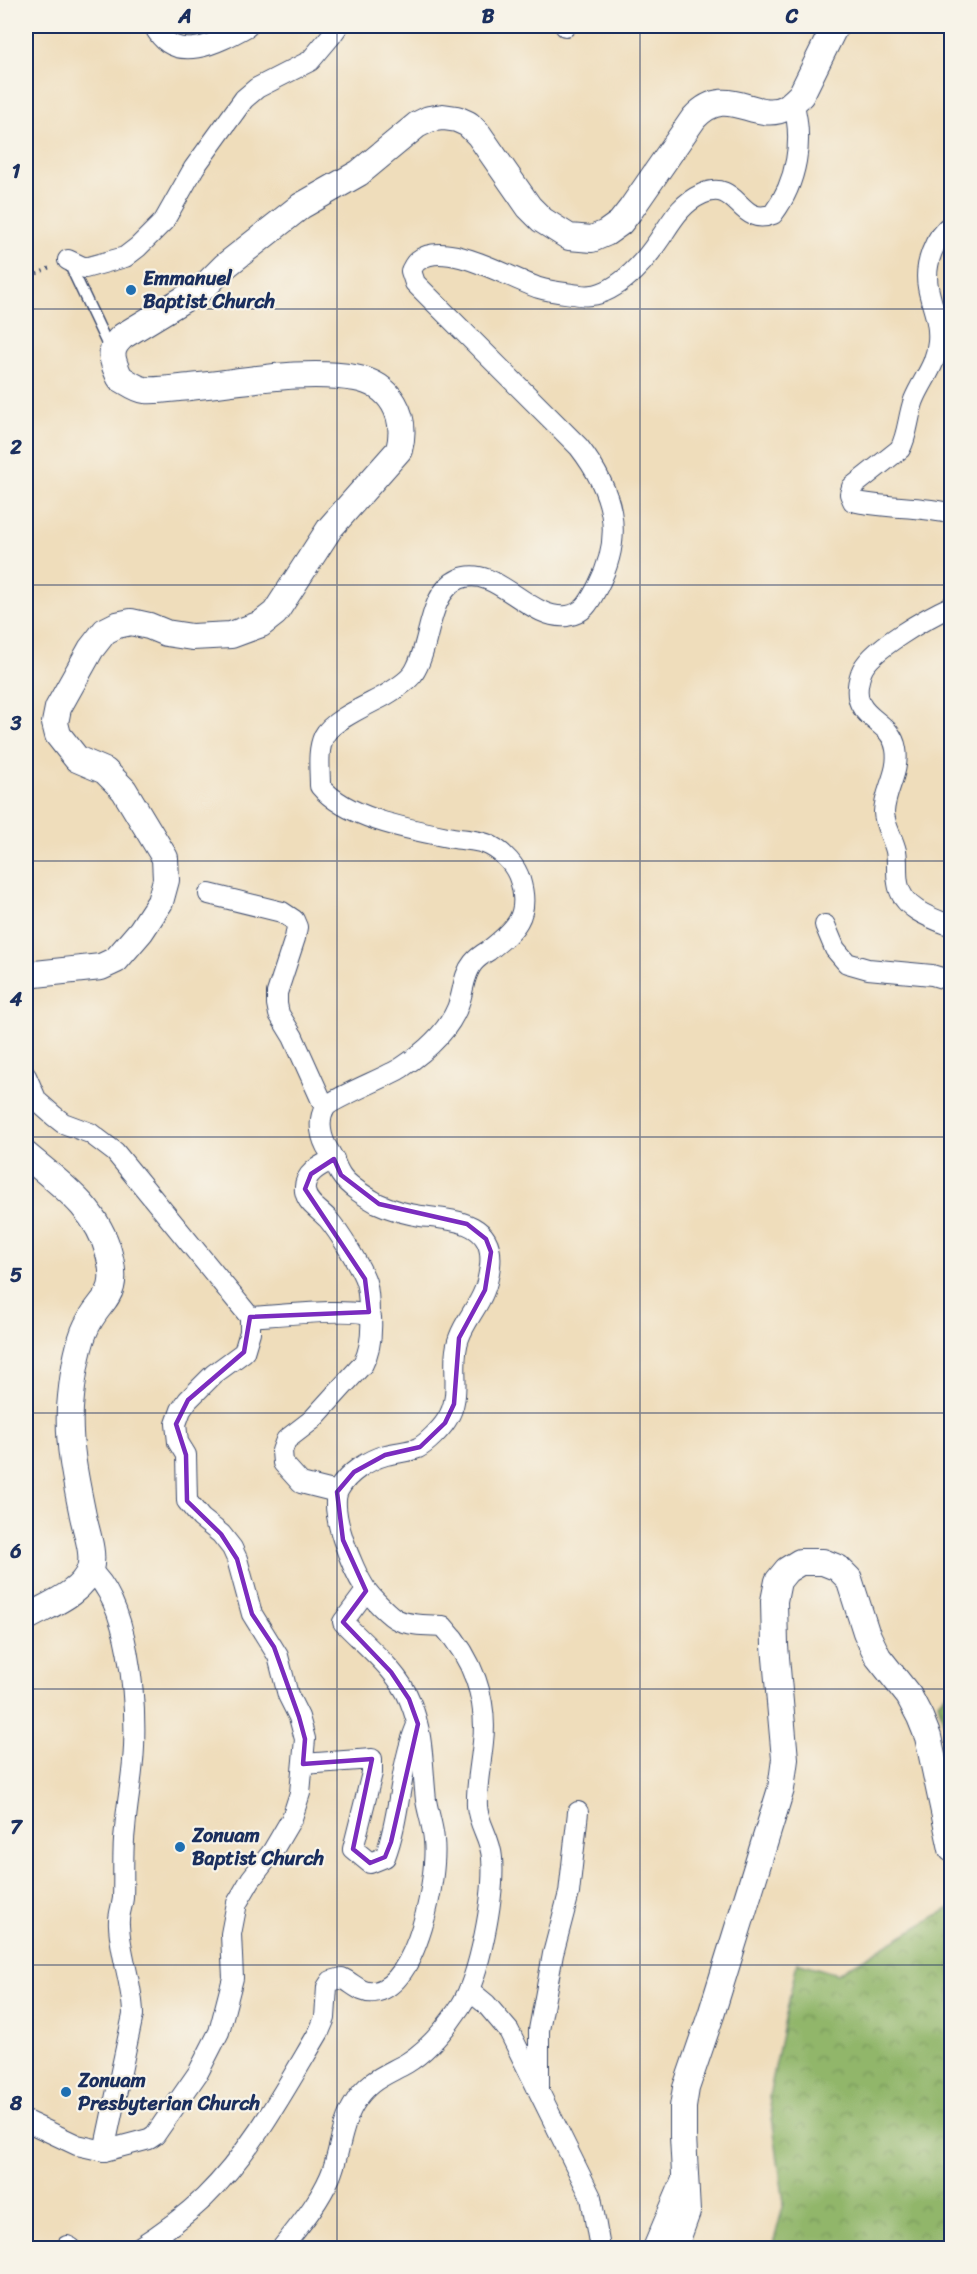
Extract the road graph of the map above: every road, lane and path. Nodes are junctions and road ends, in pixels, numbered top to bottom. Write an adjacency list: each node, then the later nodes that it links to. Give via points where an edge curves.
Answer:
1 (154, 26): 2 (street, via 169,44 183,48 213,43)
2 (248, 26)
3 (338, 26): 7 (street, via 310,61 257,88 244,99 194,168 164,221 138,247 125,257 85,268)
4 (835, 26): 5 (street, via 801,95)
5 (793, 102): 9 (street, via 777,111 723,102 703,108 620,223 592,239 580,240 557,232 535,214 468,124 443,117 429,119 359,173 301,206 204,287 123,336); 20 (street, via 798,120 796,165 773,214 757,218 729,195 706,192 683,205 637,266 599,294 583,296 541,289 452,255 434,253 418,260 411,271 415,283 579,447 594,467 612,513 611,555 587,606 577,614 553,616 479,576 461,577 447,586 437,600 420,662 411,676 334,725 325,735 320,786 327,795 365,814 408,828 488,844 507,858 520,877 524,898 519,922 510,934 474,961 465,976 450,1025 402,1068)
6 (951, 224): 10 (street, via 940,236 930,260 928,286 938,326 937,352 915,398 904,442 852,487 850,494 853,501 866,504)
7 (68, 260): 8 (path); 9 (lane)
8 (26, 279)
9 (111, 353): 15 (street, via 120,378 142,390 270,378 356,378 387,393 402,421 402,437 399,450 330,528 275,613 261,624 231,635 192,637 130,622 105,630 82,663 58,708 58,735 77,759 105,771 124,790 165,858 166,880 160,902 116,960 101,967)
10 (951, 514)
11 (951, 606): 14 (street, via 876,652 861,669 857,687 868,716 892,737 896,750 894,778 884,812 896,853 900,894 907,904)
12 (208, 894): 20 (street, via 282,912 294,920 295,938 277,1004)
13 (825, 925): 17 (street, via 835,950 847,963)
14 (951, 926)
15 (58, 972): 16 (street); 18 (street)
16 (26, 975)
17 (951, 981)
18 (26, 988)
19 (26, 1076): 24 (street, via 37,1101 54,1116 90,1132 115,1152)
20 (325, 1108): 22 (street, via 323,1143)
21 (26, 1155): 26 (street, via 73,1194 96,1223 112,1268 112,1284 106,1299 85,1329 73,1374 70,1407 71,1453 90,1547)
22 (334, 1159): 23 (street, via 311,1174 305,1189 307,1198 337,1230 365,1279); 25 (street, via 341,1175 356,1190 379,1204 467,1224 486,1239 490,1252 485,1290 459,1338 457,1386 445,1423 420,1447 385,1455 354,1472)
23 (369, 1314): 24 (street); 25 (street, via 371,1341 363,1364 312,1420 286,1440 282,1451 283,1463 301,1483)
24 (250, 1317): 30 (street, via 244,1352 214,1374 181,1410 176,1424 178,1442 186,1455 187,1501 221,1534 237,1559 252,1614 274,1647 305,1739)
25 (337, 1492): 27 (street, via 336,1510 344,1540)
26 (90, 1570): 28 (street, via 82,1583); 36 (street, via 111,1596 119,1618 128,1661 134,1748 124,1829 119,1924 134,2015)
27 (366, 1591): 29 (street, via 343,1622 391,1672 409,1699); 33 (street, via 397,1620 444,1626 459,1643 480,1692 484,1741 477,1810 492,1859 489,1909)
28 (26, 1618)
29 (418, 1724): 30 (street, via 409,1747 391,1842 385,1857 370,1863 353,1849 372,1759); 38 (street, via 428,1814 435,1840 429,1900 410,1957 398,1978 374,1993 358,1989 342,1978 331,1981 319,2032 248,2147 205,2197)
30 (303, 1764): 36 (street, via 292,1818 237,1903 231,1934 233,1978 219,2032 198,2073 155,2135)
31 (578, 1812): 34 (street, via 569,1893 539,2030)
32 (951, 1849): 37 (street, via 924,1727 909,1696 878,1657 849,1579 838,1568 823,1562 800,1562 778,1581 774,1601 785,1759 781,1789 686,2088)
33 (469, 1990): 34 (street, via 509,2031); 39 (street, via 427,2048 365,2087 352,2106 329,2178 314,2207)
34 (539, 2095): 40 (street, via 591,2197)
35 (26, 2121): 36 (street, via 76,2145)
36 (104, 2151)
37 (686, 2171): 41 (street); 42 (street, via 687,2212)
38 (138, 2248)
39 (282, 2248)
40 (600, 2248)
41 (653, 2248)
42 (674, 2248)

